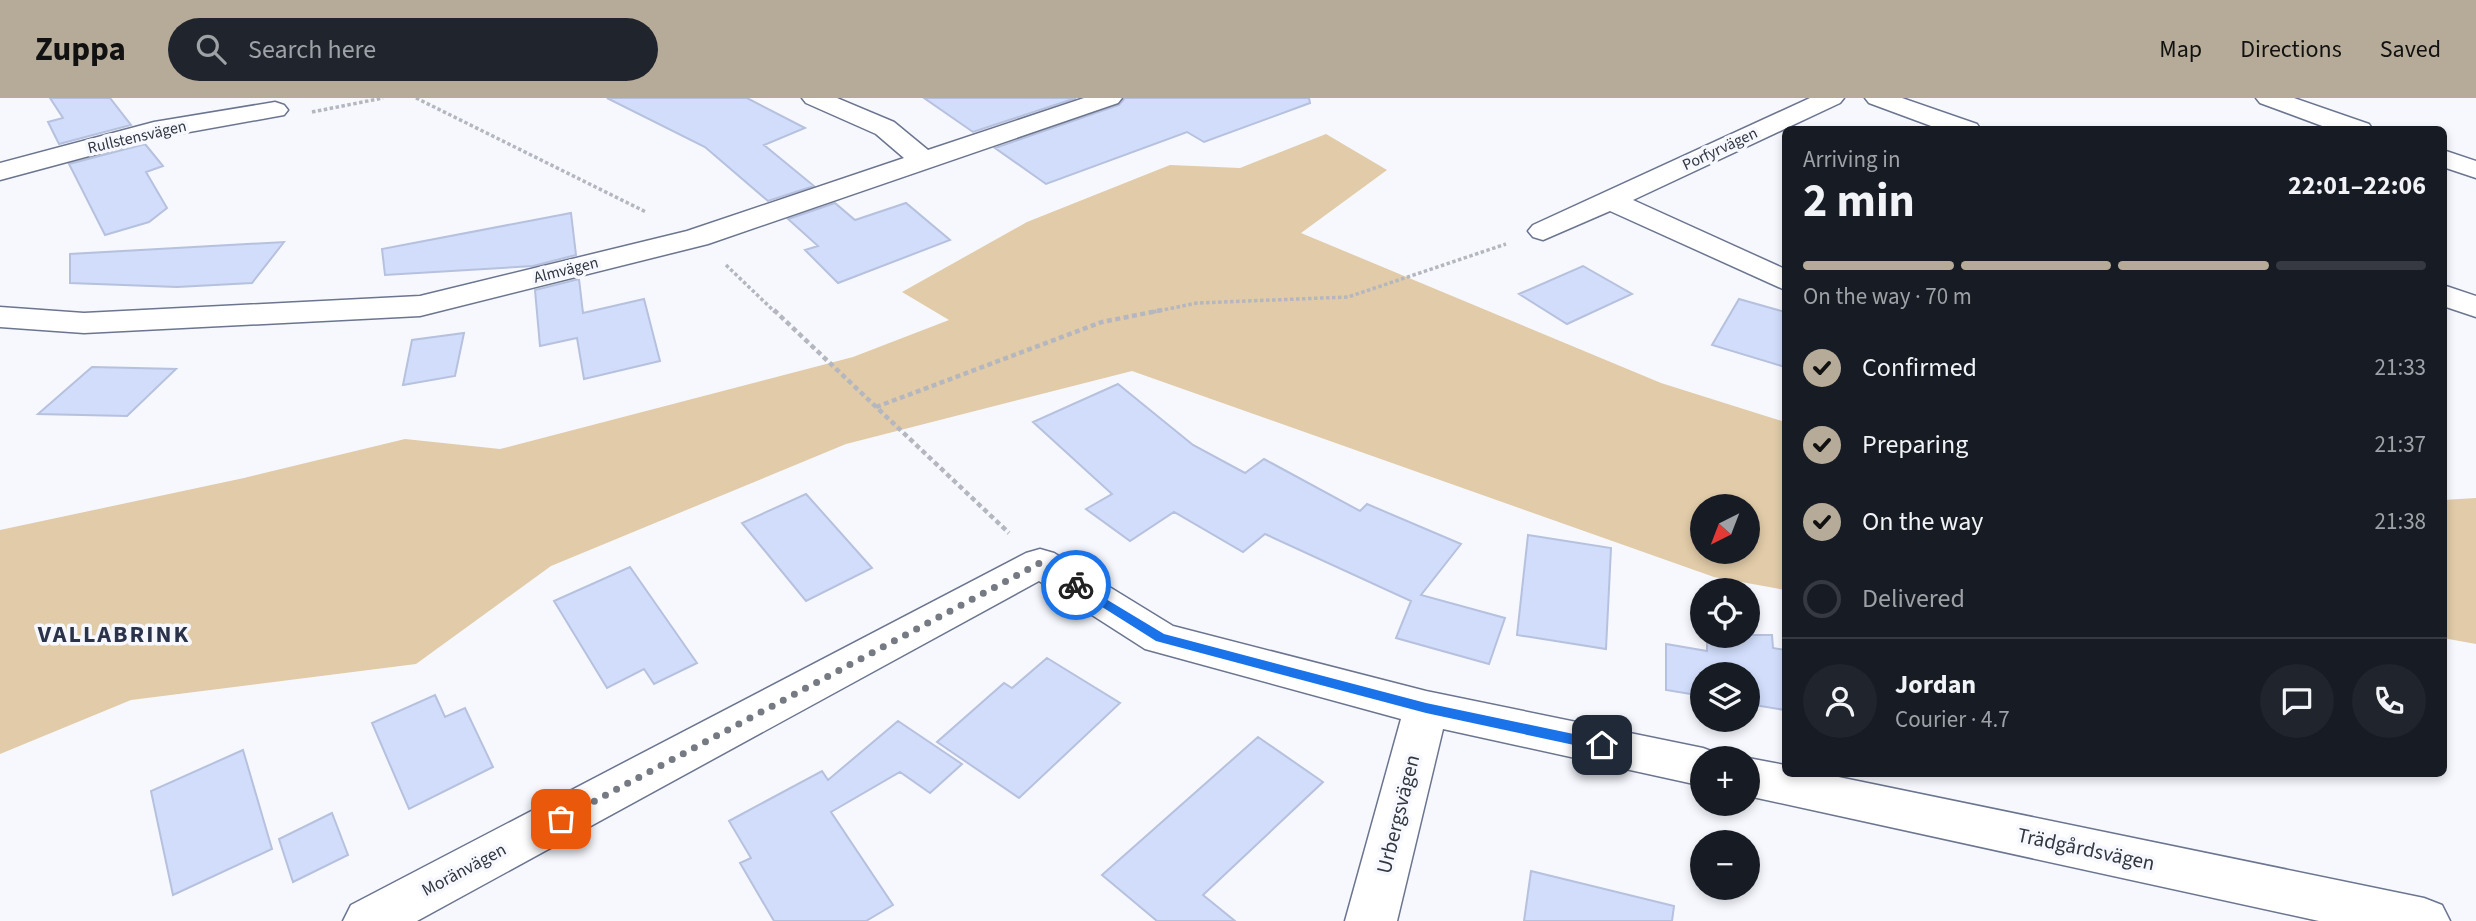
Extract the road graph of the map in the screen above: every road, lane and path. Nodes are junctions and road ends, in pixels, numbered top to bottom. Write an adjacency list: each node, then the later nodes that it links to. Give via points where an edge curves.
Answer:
1 (383, 98): 8 (path, via 320,113)
2 (416, 98): 17 (path)
3 (815, 98): 12 (street, via 885,128)
4 (1109, 98): 12 (street, Almvägen)
5 (1831, 98): 15 (street, Porfyrvägen)
6 (1878, 98): 9 (street)
7 (2269, 98): 10 (street)
8 (275, 110): 14 (street, Rullstensvägen, via 155,131)
9 (1957, 126)
10 (2349, 126)
11 (2447, 159): 13 (street)
12 (924, 161): 17 (street, Almvägen)
13 (2476, 170)
14 (0, 172)
15 (1610, 200): 16 (street, Porfyrvägen); 18 (street)
16 (1543, 231): 22 (path, via 1348,297 1197,303 1102,323)
17 (697, 237): 21 (street, Almvägen, via 420,306 84,323); 22 (path)
18 (1782, 280)
19 (2447, 296): 20 (street)
20 (2476, 307)
21 (0, 317)
22 (875, 407): 23 (path)
23 (1040, 563): 24 (street, via 1160,638); 27 (street, Moränvägen)
24 (1426, 708): 25 (street); 28 (street, Urbergsvägen)
25 (1690, 764)
26 (1760, 780): 29 (street, Trädgårdsvägen)
27 (369, 921)
28 (1371, 921)
29 (2424, 921)

